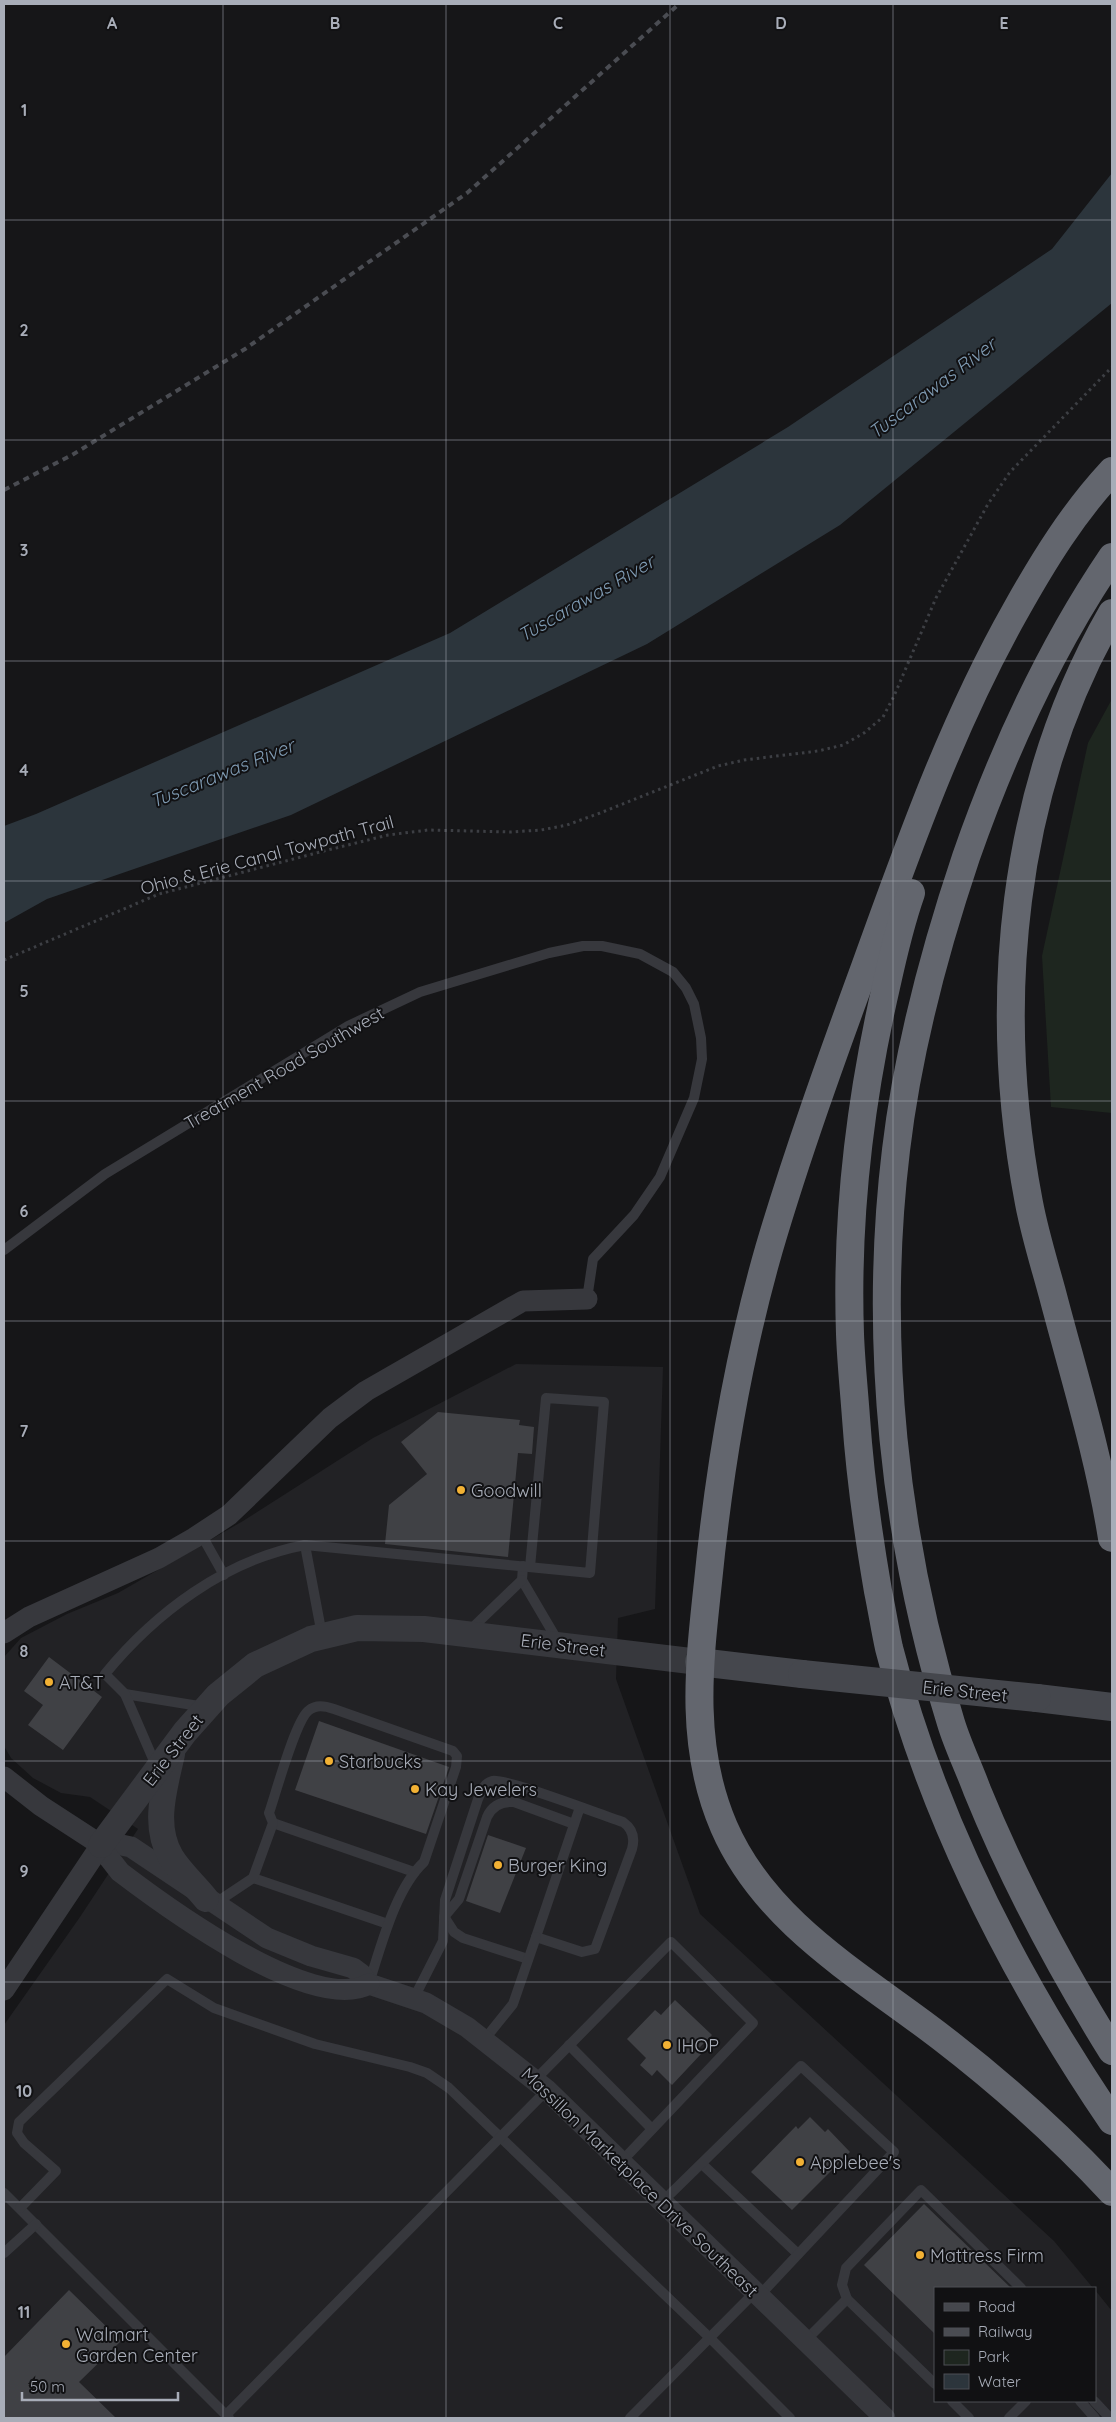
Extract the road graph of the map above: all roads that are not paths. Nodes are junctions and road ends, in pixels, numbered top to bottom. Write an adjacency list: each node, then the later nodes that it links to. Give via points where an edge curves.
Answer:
1 (1112, 471): 17 (highway, via 1062,533 1011,618 974,690 913,835 854,998 769,1251 738,1376 715,1516)
2 (1112, 491): 42 (highway, via 1046,589 1006,658 944,794 904,913 877,1023 856,1161 850,1269 850,1334 858,1458 866,1522 889,1646 906,1707 948,1822 1007,1949 1047,2021)
3 (1112, 557): 40 (highway, via 1035,688 985,803 945,918 917,1025 896,1148 886,1287 891,1408 907,1533 918,1598 952,1725 1024,1896)
4 (1112, 613): 8 (highway, via 1077,683 1044,771 1023,863 1010,1003 1014,1097 1029,1206 1097,1461)
5 (4, 1250): 6 (lane, Treatment Road Southwest, via 105,1174 348,1026 420,992 549,953 602,946 640,954 673,972 694,1004 702,1038 702,1059 694,1098 660,1177 634,1215 593,1259)
6 (587, 1299): 7 (street, Treatment Road Southwest, via 523,1301 366,1391 330,1418 229,1515)
7 (201, 1534): 11 (lane); 13 (street, Treatment Road Southwest, via 159,1558 29,1617)
8 (1112, 1538)
9 (305, 1545): 10 (lane); 11 (lane, via 275,1551); 15 (lane)
10 (526, 1567): 10 (lane, via 590,1573 604,1402 546,1398); 12 (lane)
11 (224, 1575): 18 (lane, via 191,1595 130,1643 105,1674)
12 (522, 1580): 14 (lane); 16 (lane)
13 (4, 1633)
14 (466, 1633): 15 (street, Erie Street, via 375,1627); 16 (street, Erie Street)
15 (323, 1636): 19 (street, Erie Street, via 290,1647 255,1665)
16 (560, 1644): 17 (street, Erie Street)
17 (699, 1662): 20 (main road, Erie Street, bridge); 47 (highway, via 700,1733 712,1794 736,1852 762,1890 806,1935 992,2078 1039,2119)
18 (125, 1694): 19 (lane); 22 (lane)
19 (206, 1707): 21 (street, Erie Street)
20 (1112, 1707)
21 (173, 1748): 22 (street, Erie Street); 30 (street, via 162,1809 163,1836 174,1862)
22 (157, 1769): 27 (street, Erie Street)
23 (4, 1777): 27 (street, via 41,1806)
24 (580, 1807): 26 (lane); 31 (lane, via 502,1781 488,1783 481,1792 445,1900); 33 (lane, via 626,1824 633,1834 632,1849 595,1949 582,1952)
25 (273, 1823): 28 (lane); 28 (lane, via 270,1813 300,1724 311,1709 321,1706 334,1709 440,1745 454,1752 457,1760 424,1862); 29 (lane)
26 (574, 1824): 31 (lane, via 514,1802 494,1807 487,1818 459,1899); 33 (lane)
27 (101, 1845): 30 (street, Massillon Marketplace Drive Southeast, via 131,1847); 35 (street, via 112,1864 130,1880 251,1960 298,1980 340,1990 356,1990); 36 (street)
28 (414, 1872): 32 (lane)
29 (253, 1878): 30 (lane); 32 (lane)
30 (210, 1901): 35 (street, Massillon Marketplace Drive Southeast, via 281,1944 353,1968)
31 (444, 1917): 34 (lane, via 454,1932 463,1938); 37 (lane, via 443,1941)
32 (388, 1924): 35 (lane)
33 (536, 1937): 34 (lane)
34 (528, 1959): 38 (lane, via 513,2004)
35 (369, 1984): 37 (street, Massillon Marketplace Drive Southeast)
36 (4, 1990)
37 (414, 1998): 38 (street, Massillon Marketplace Drive Southeast, via 444,2012)
38 (484, 2040): 41 (street, Massillon Marketplace Drive Southeast)
39 (569, 2045): 41 (lane); 43 (lane); 43 (lane, via 671,1942 753,2023)
40 (1112, 2051)
41 (541, 2085): 44 (lane); 45 (street, Massillon Marketplace Drive Southeast)
42 (1112, 2121)
43 (652, 2129): 45 (lane)
44 (501, 2137): 50 (lane, via 449,2088 427,2073 274,2030 205,2004 167,1979 19,2122 17,2133 24,2143 56,2171); 57 (lane); 65 (lane)
45 (621, 2162): 49 (street, Massillon Marketplace Drive Southeast)
46 (702, 2164): 49 (lane); 53 (lane); 53 (lane, via 801,2066 894,2152)
47 (1112, 2192)
48 (4, 2193): 50 (lane)
49 (662, 2202): 55 (street, Massillon Marketplace Drive Southeast)
50 (20, 2208): 51 (lane)
51 (36, 2224): 52 (lane); 65 (lane)
52 (4, 2254)
53 (798, 2254): 55 (lane)
54 (1021, 2287): 56 (lane, via 922,2190 846,2268 842,2285)
55 (757, 2294): 57 (lane); 58 (street, Massillon Marketplace Drive Southeast)
56 (847, 2299): 58 (lane); 59 (lane)
57 (710, 2338): 66 (lane); 67 (lane)
58 (805, 2341): 68 (street, Massillon Marketplace Drive Southeast)
59 (934, 2383)
60 (953, 2402): 64 (lane)
61 (1025, 2402): 69 (lane)
62 (1081, 2402): 70 (lane)
63 (1095, 2402): 71 (lane)
64 (962, 2416)
65 (228, 2417)
66 (630, 2418)
67 (790, 2418)
68 (885, 2418)
69 (1009, 2418)
70 (1095, 2418)
71 (1110, 2418)

